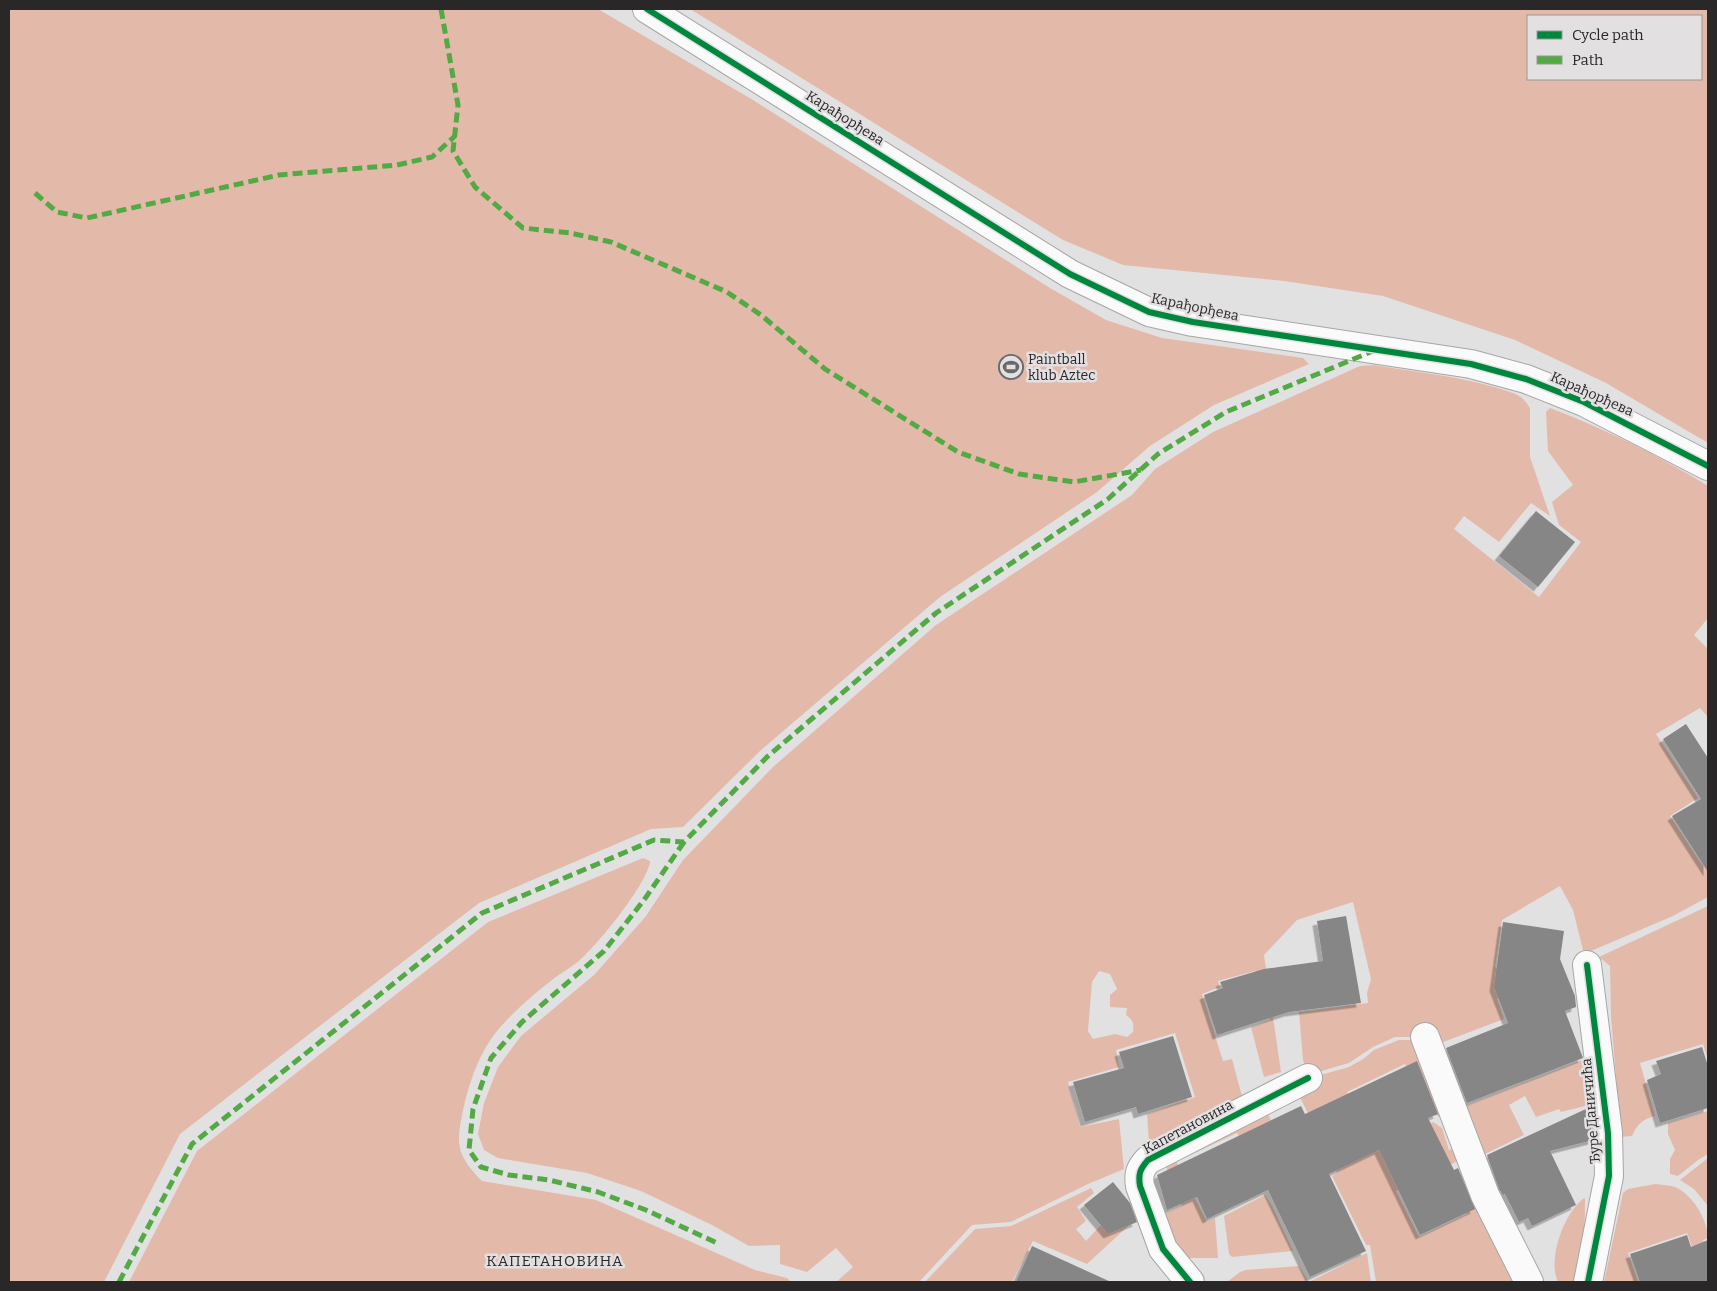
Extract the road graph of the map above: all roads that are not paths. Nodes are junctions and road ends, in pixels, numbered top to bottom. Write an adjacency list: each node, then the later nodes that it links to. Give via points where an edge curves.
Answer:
1 (647, 9): 2 (street, Карађорђева, via 1070,274 1150,312 1192,322 1472,364 1526,379 1584,402)
2 (1708, 466)
3 (1587, 965): 8 (street, Ђуре Даничића, via 1608,1133 1609,1176)
4 (1425, 1037): 7 (street, via 1485,1195)
5 (1308, 1078): 6 (street, Капетановина, via 1148,1160 1141,1168 1138,1176 1140,1186 1163,1249)
6 (1190, 1282)
7 (1529, 1282)
8 (1588, 1282)

